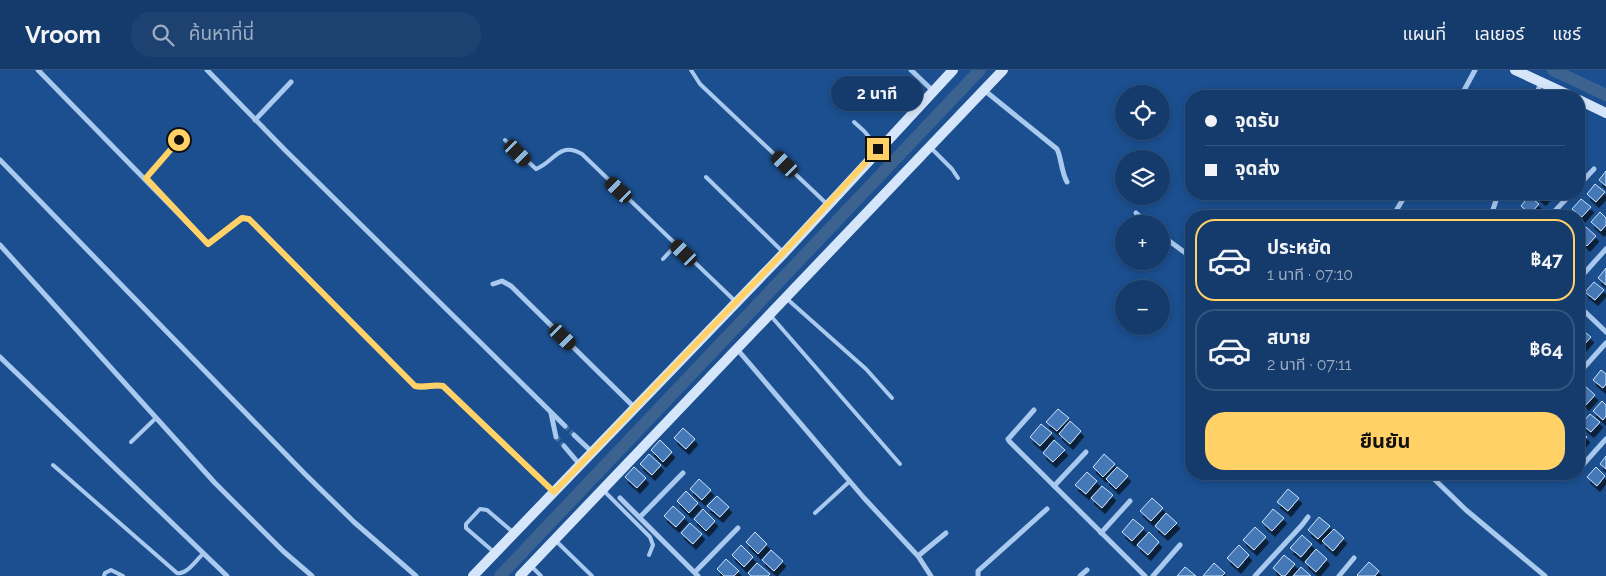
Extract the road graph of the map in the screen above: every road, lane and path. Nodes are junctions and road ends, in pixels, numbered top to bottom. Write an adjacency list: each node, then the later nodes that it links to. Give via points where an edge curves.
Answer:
1 (38, 70): 27 (street)
2 (207, 70): 18 (street)
3 (691, 70): 32 (lane, via 700,84)
4 (911, 70): 15 (street)
5 (953, 70): 15 (street)
6 (1003, 70): 11 (street)
7 (1475, 70): 12 (street)
8 (1515, 70): 10 (street)
9 (290, 82): 18 (street)
10 (1541, 82): 13 (street); 14 (street)
11 (984, 90): 22 (street); 30 (street, via 1057,149)
12 (1464, 90)
13 (1538, 90)
14 (1558, 90)
15 (933, 91): 23 (street)
16 (1585, 103): 17 (street)
17 (1606, 113)
18 (255, 120): 55 (street)
19 (854, 122): 23 (lane)
20 (179, 140): 27 (lane)
21 (505, 140): 36 (lane, via 536,169 565,149 582,154)
22 (930, 147): 28 (lane); 43 (street)
23 (878, 149): 32 (street)
24 (0, 160): 99 (street, via 305,474)
25 (1594, 169): 29 (street)
26 (706, 177): 38 (lane)
27 (146, 178): 74 (street, via 208,244 242,218 249,219 415,386 443,386)
28 (958, 178)
29 (1585, 179)
30 (1067, 182)
31 (1565, 200): 33 (street)
32 (828, 205): 38 (street)
33 (1556, 210)
34 (1170, 242): 39 (street)
35 (0, 245): 56 (street)
36 (676, 245): 40 (lane); 44 (lane)
37 (1606, 249): 41 (street)
38 (784, 252): 44 (street)
39 (1185, 253)
40 (663, 258)
41 (1585, 272)
42 (493, 284): 53 (street, via 502,281 511,286)
43 (786, 298): 46 (street); 52 (lane, via 866,369)
44 (736, 302): 53 (street)
45 (1585, 312): 47 (street)
46 (770, 315): 49 (street); 66 (lane)
47 (1606, 332)
48 (1606, 343): 51 (street)
49 (737, 349): 71 (street); 73 (street)
50 (0, 357): 88 (street)
51 (1585, 366)
52 (892, 398)
53 (635, 408): 63 (street)
54 (1034, 410): 72 (street, via 1008,440)
55 (551, 413): 57 (street); 59 (street)
56 (156, 418): 61 (lane); 98 (street, via 215,484)
57 (565, 426)
58 (574, 435): 63 (street)
59 (556, 437)
60 (1606, 440): 65 (street)
61 (131, 442)
62 (564, 446): 68 (street)
63 (592, 452): 68 (street)
64 (1086, 452): 72 (street)
65 (1585, 463)
66 (900, 464)
67 (53, 465): 88 (lane, via 177,573 186,571)
68 (580, 465): 74 (street)
69 (683, 473): 80 (street)
70 (1435, 480): 111 (street)
71 (850, 481): 78 (lane); 90 (street)
72 (1054, 486): 84 (street)
73 (602, 490): 85 (street); 89 (lane, via 650,537 653,545)
74 (554, 492): 82 (street)
75 (620, 498): 80 (street)
76 (1130, 501): 84 (street)
77 (1047, 509): 105 (street, via 978,571)
78 (815, 513)
79 (1308, 517): 109 (street)
80 (640, 518): 94 (street)
81 (738, 528): 94 (street)
82 (514, 533): 87 (street); 87 (lane, via 487,510 480,509 466,528)
83 (946, 533): 90 (street)
84 (1101, 533): 107 (street)
85 (555, 539): 92 (street); 103 (lane)
86 (1180, 545): 108 (street)
87 (495, 553): 100 (street)
88 (203, 554): 97 (street)
89 (649, 555)
90 (918, 556): 104 (street)
91 (1354, 558): 110 (street)
92 (530, 565): 101 (street); 102 (lane)
93 (1087, 570): 106 (street)
94 (696, 574)
95 (104, 576): 96 (lane, via 111,570)
96 (123, 576)
97 (227, 576)
98 (312, 576)
99 (416, 576)
100 (473, 576)
101 (520, 576)
102 (542, 576)
103 (592, 576)
104 (931, 576)
105 (978, 576)
106 (1080, 576)
107 (1145, 576)
108 (1153, 576)
109 (1255, 576)
110 (1339, 576)
111 (1545, 576)

